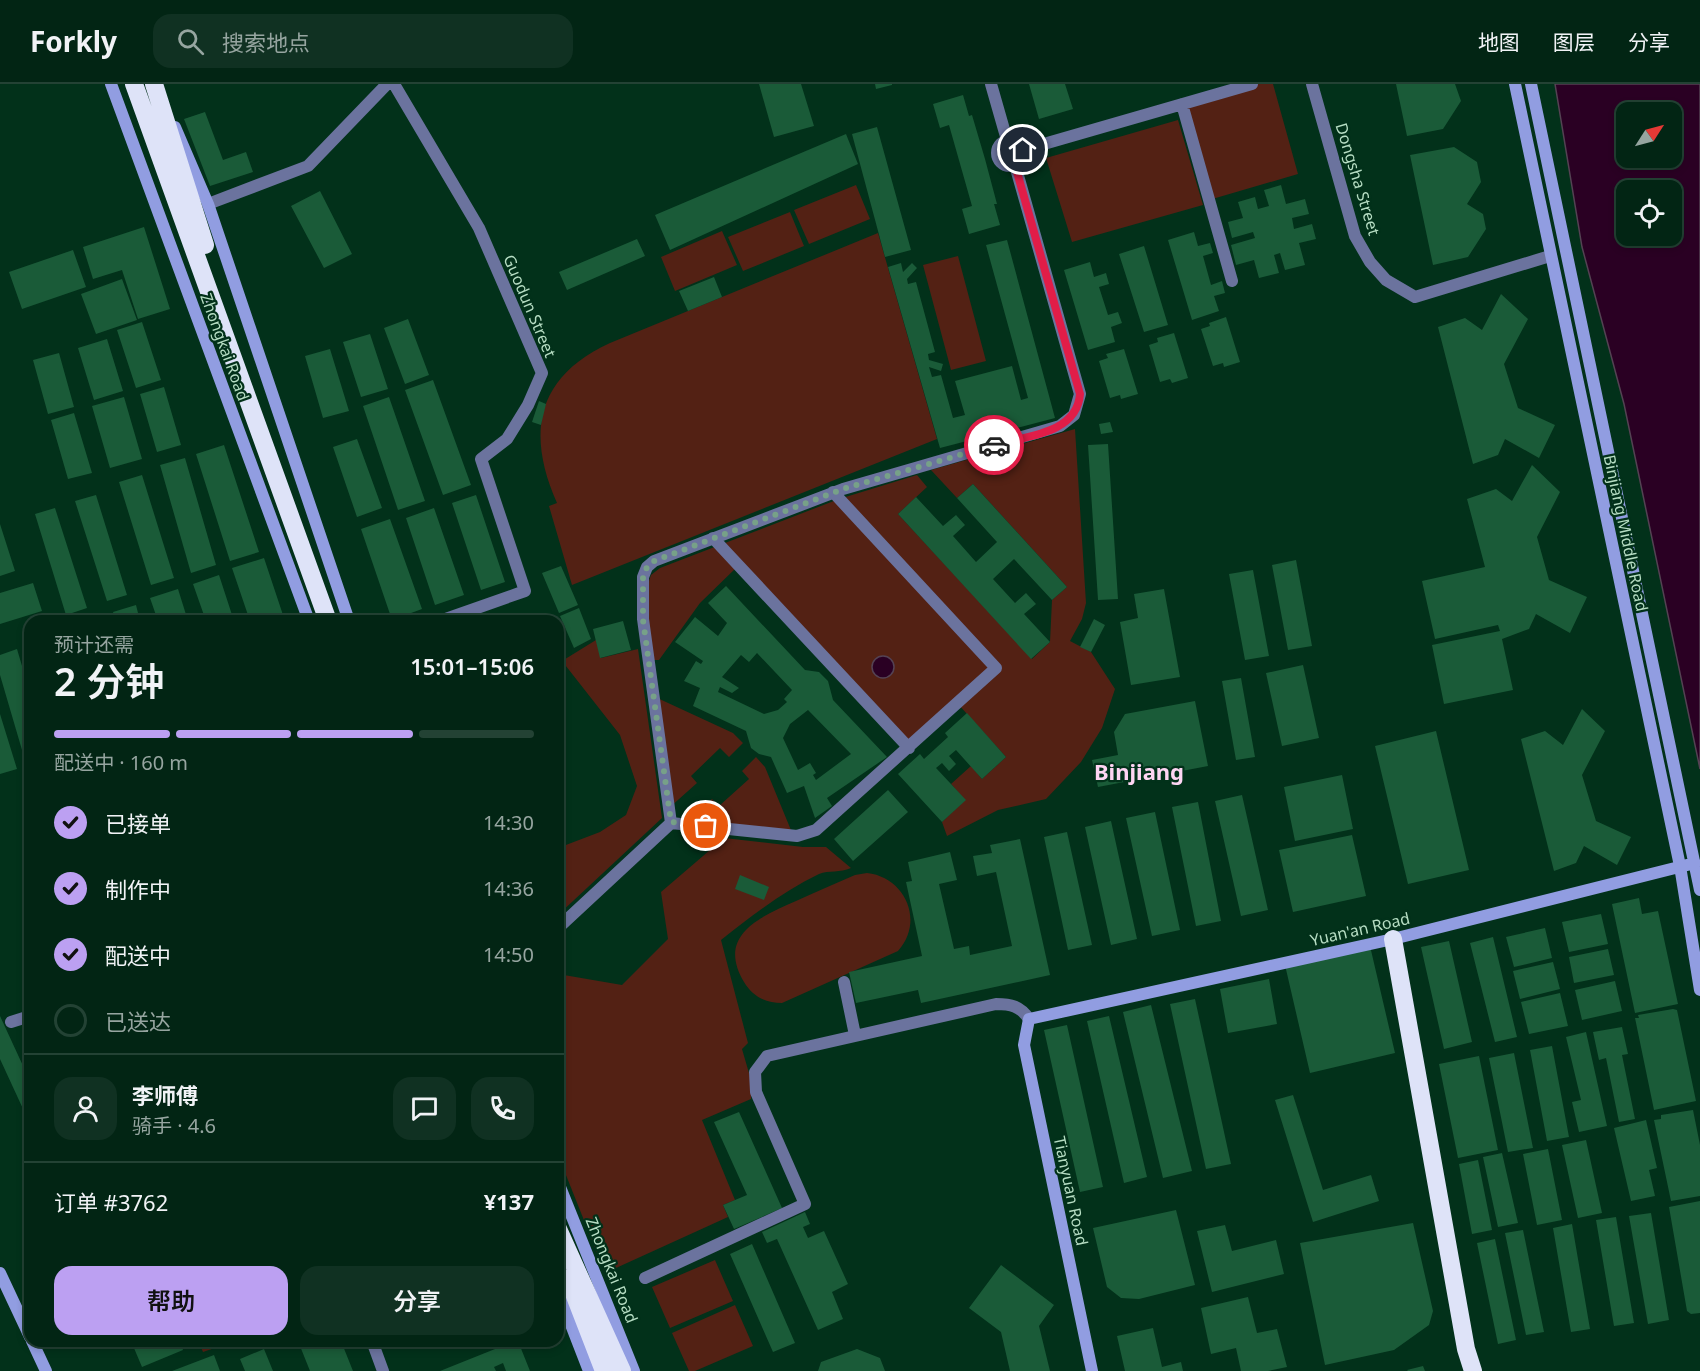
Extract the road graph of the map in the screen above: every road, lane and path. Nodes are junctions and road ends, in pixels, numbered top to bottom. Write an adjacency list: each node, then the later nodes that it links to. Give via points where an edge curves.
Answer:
1 (111, 84): 21 (main road, Zhongkai Road)
2 (134, 84): 18 (highway)
3 (155, 84): 15 (main road, Zhongkai Road); 18 (highway, via 207,251)
4 (387, 84): 15 (street, via 308,166)
5 (394, 84): 24 (street, Guodun Street, via 479,228 542,373 507,439 481,459 525,591)
6 (991, 84): 12 (street)
7 (1252, 84): 11 (street)
8 (1312, 84): 16 (street, Dongsha Street, via 1355,236 1386,280 1415,297)
9 (1515, 84): 16 (main road, Binjiang Middle Road)
10 (1531, 84): 27 (main road, Binjiang Middle Road)
11 (1182, 104): 13 (street); 17 (street)
12 (1007, 140): 13 (street, via 1018,143); 14 (street, via 998,146 996,154 1003,165)
13 (1023, 150): 14 (street)
14 (1015, 165): 19 (street, via 1080,394 1074,415 1060,426)
15 (208, 204): 23 (main road, Zhongkai Road)
16 (1550, 256): 28 (main road, Binjiang Middle Road)
17 (1232, 281)
18 (237, 368): 22 (highway)
19 (833, 492): 20 (street); 25 (street, via 996,668)
20 (713, 538): 25 (street); 26 (street, via 654,561 643,577 643,620)
21 (307, 615)
22 (326, 615)
23 (347, 615)
24 (457, 615)
25 (909, 748): 26 (street, via 824,824 807,834)
26 (671, 822): 30 (street)
27 (1695, 862): 28 (main road, Yuan'an Road); 29 (main road, Binjiang Middle Road)
28 (1680, 866): 31 (main road, Yuan'an Road); 33 (main road, Binjiang Middle Road)
29 (1700, 890)
30 (564, 922)
31 (1393, 939): 35 (main road, Yuan'an Road); 54 (highway)
32 (844, 982): 37 (street)
33 (1700, 990)
34 (24, 1018): 36 (street)
35 (1029, 1018): 37 (street, via 1019,1008 996,1004); 53 (main road, Tianyuan Road, via 1024,1045)
36 (11, 1022)
37 (855, 1035): 42 (street, via 767,1056 755,1072 756,1092 805,1204)
38 (564, 1197): 52 (main road, Zhongkai Road)
39 (564, 1242): 51 (highway)
40 (564, 1268): 50 (highway)
41 (0, 1273): 44 (main road)
42 (645, 1278)
43 (564, 1306): 49 (main road)
44 (24, 1324)
45 (35, 1347): 47 (main road)
46 (374, 1347): 48 (street)
47 (46, 1371)
48 (383, 1371)
49 (589, 1371)
50 (604, 1371)
51 (622, 1371)
52 (634, 1371)
53 (1092, 1371)
54 (1473, 1371)

